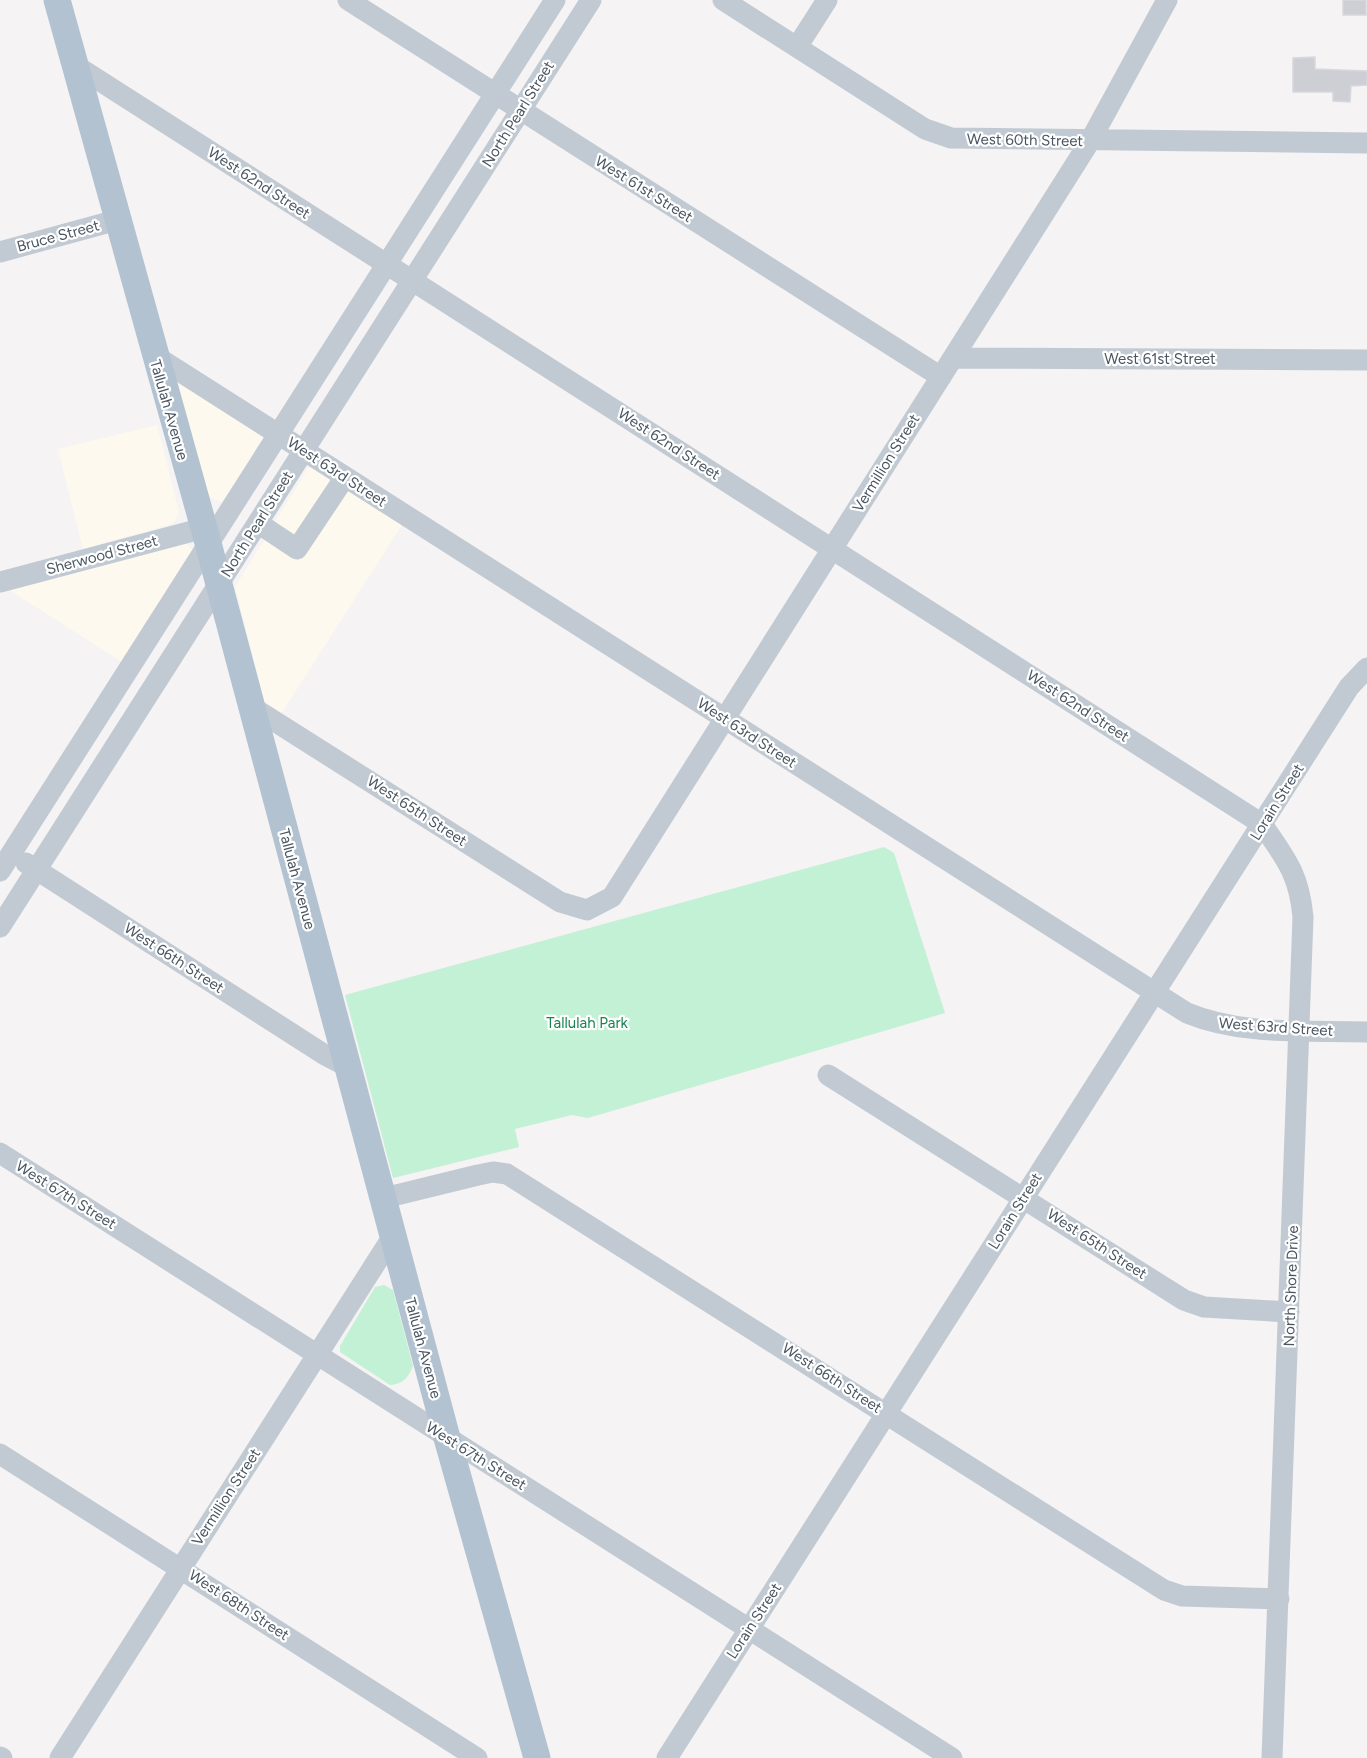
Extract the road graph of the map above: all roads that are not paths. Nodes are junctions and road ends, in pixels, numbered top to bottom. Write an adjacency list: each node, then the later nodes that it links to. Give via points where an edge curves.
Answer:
1 (57, 0): 9 (main road, Tallulah Avenue)
2 (348, 0): 10 (street, West 61st Street)
3 (555, 0): 10 (street, North Pearl Street)
4 (591, 0): 11 (street, North Pearl Street)
5 (723, 0): 8 (street, West 60th Street)
6 (827, 0): 8 (street)
7 (1167, 0): 12 (street, Vermillion Street)
8 (797, 46): 12 (street, West 60th Street, via 925,129 951,138)
9 (75, 65): 14 (main road, Tallulah Avenue); 16 (street, West 62nd Street)
10 (495, 95): 11 (street, West 61st Street); 16 (street, North Pearl Street)
11 (521, 111): 17 (street, North Pearl Street); 21 (street, West 61st Street)
12 (1090, 141): 13 (street, West 60th Street); 19 (street, Vermillion Street)
13 (1367, 143)
14 (117, 220): 15 (street, Bruce Street); 18 (main road, Tallulah Avenue)
15 (0, 252)
16 (388, 265): 17 (street, West 62nd Street); 22 (street, North Pearl Street)
17 (413, 280): 23 (street, North Pearl Street); 27 (street, West 62nd Street)
18 (154, 355): 22 (street, West 63rd Street); 26 (main road, Tallulah Avenue)
19 (953, 358): 20 (street, West 61st Street); 21 (street, Vermillion Street)
20 (1367, 360)
21 (940, 377): 27 (street, Vermillion Street)
22 (280, 435): 23 (street, West 63rd Street); 26 (street, North Pearl Street)
23 (304, 451): 24 (street, West 63rd Street); 25 (street, North Pearl Street)
24 (345, 477): 25 (street, via 297,549); 32 (street, West 63rd Street)
25 (258, 523): 29 (street, North Pearl Street)
26 (206, 538): 28 (street, Sherwood Street); 29 (main road, Tallulah Avenue); 34 (street, North Pearl Street)
27 (832, 548): 32 (street, Vermillion Street); 33 (street, West 62nd Street)
28 (0, 582)
29 (218, 586): 31 (main road, Tallulah Avenue); 35 (street, North Pearl Street)
30 (1367, 668): 33 (street, Lorain Street, via 1349,687)
31 (249, 705): 36 (street, West 65th Street, via 560,902); 41 (main road, Tallulah Avenue)
32 (723, 718): 36 (street, Vermillion Street, via 612,897); 38 (street, West 63rd Street)
33 (1262, 824): 38 (street, Lorain Street); 39 (street, North Shore Drive, via 1292,867 1301,894)
34 (4, 857): 35 (street, West 66th Street)
35 (37, 870): 37 (street, North Pearl Street); 41 (street, West 66th Street)
36 (587, 910)
37 (0, 927)
38 (1155, 993): 39 (street, West 63rd Street, via 1210,1023); 44 (street, Lorain Street)
39 (1300, 1030): 40 (street, West 63rd Street); 47 (street, North Shore Drive)
40 (1367, 1032)
41 (348, 1067): 45 (main road, Tallulah Avenue)
42 (828, 1075): 44 (street, West 65th Street)
43 (0, 1153): 48 (street, West 67th Street)
44 (1024, 1197): 47 (street, West 65th Street, via 1184,1300 1204,1307); 49 (street, Lorain Street)
45 (384, 1198): 46 (main road, Tallulah Avenue); 49 (street, West 66th Street, via 478,1174 507,1174)
46 (393, 1236): 48 (street, Vermillion Street); 50 (main road, Tallulah Avenue)
47 (1290, 1312): 53 (street, North Shore Drive)
48 (317, 1355): 50 (street, West 67th Street); 52 (street, Vermillion Street)
49 (887, 1414): 53 (street, West 66th Street, via 1164,1590 1182,1596); 54 (street, Lorain Street)
50 (447, 1438): 54 (street, West 67th Street); 57 (main road, Tallulah Avenue)
51 (0, 1454): 52 (street, West 68th Street)
52 (181, 1568): 55 (street, Vermillion Street); 56 (street, West 68th Street)
53 (1279, 1599): 60 (street, North Shore Drive)
54 (749, 1629): 58 (street, Lorain Street); 59 (street, West 67th Street)
55 (60, 1758)
56 (477, 1758)
57 (537, 1758)
58 (668, 1758)
59 (952, 1758)
60 (1272, 1758)

